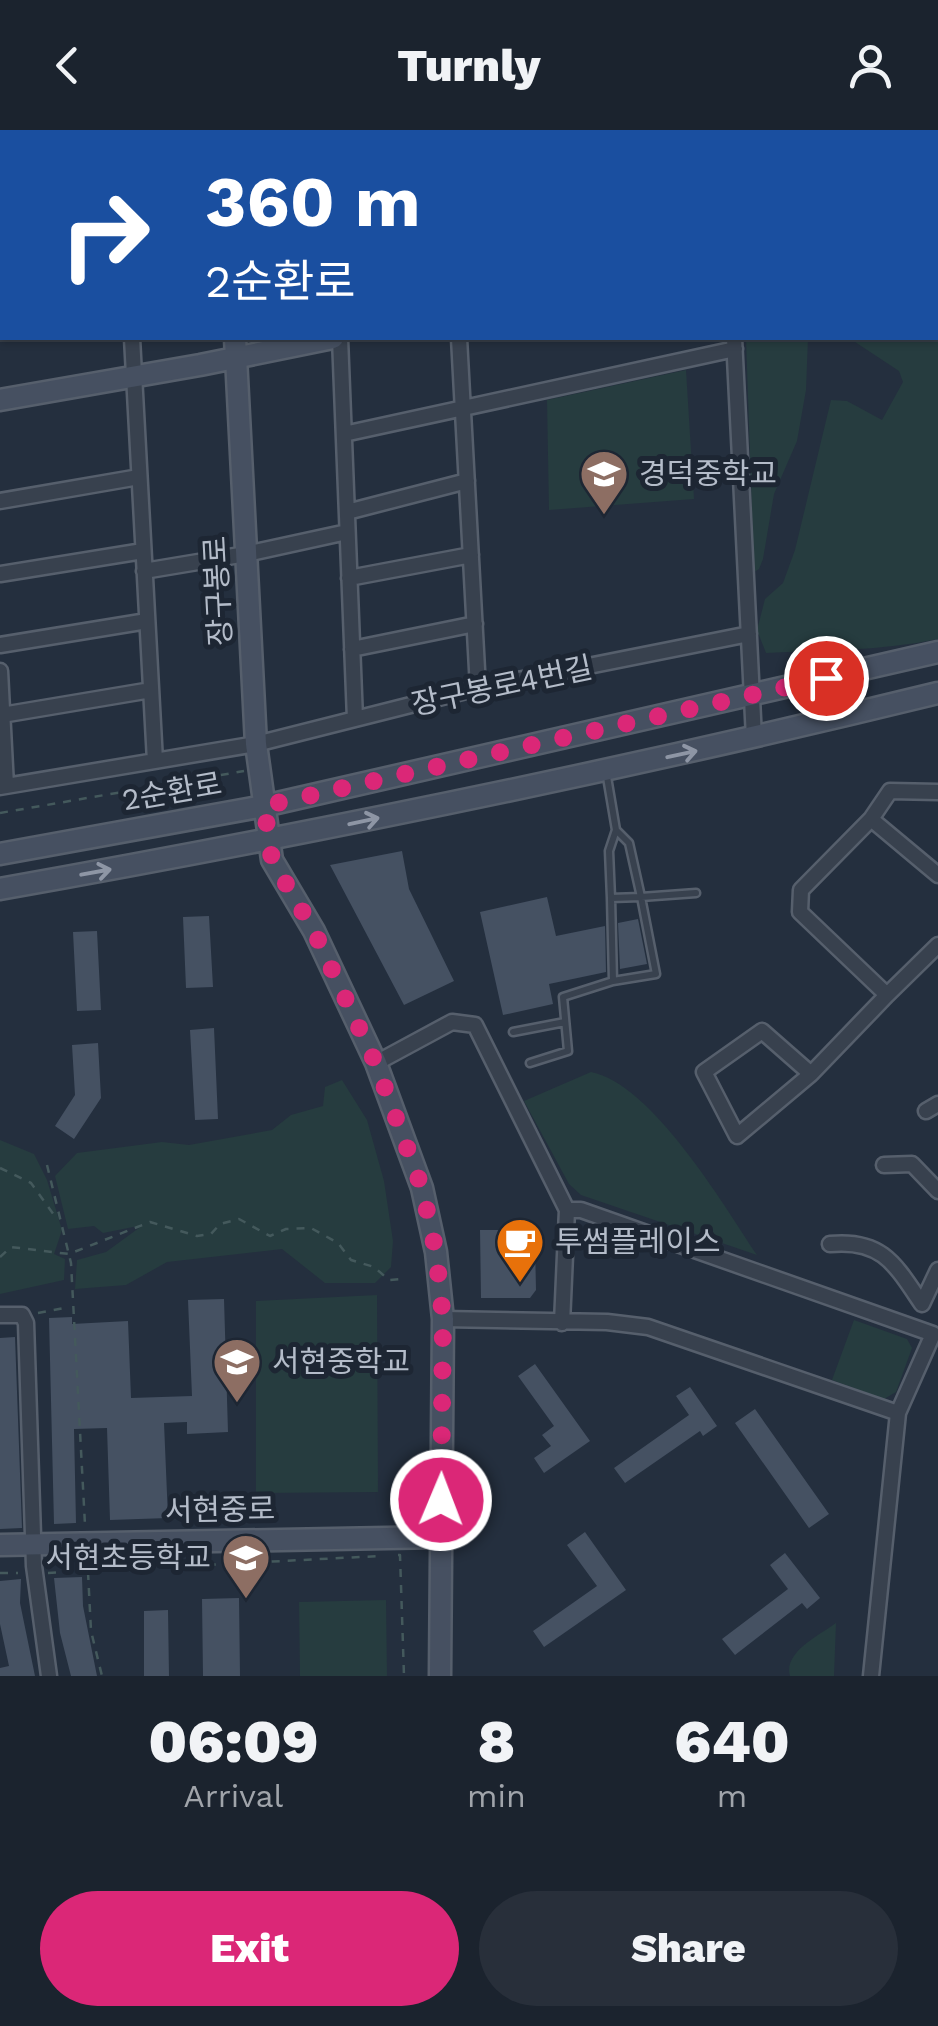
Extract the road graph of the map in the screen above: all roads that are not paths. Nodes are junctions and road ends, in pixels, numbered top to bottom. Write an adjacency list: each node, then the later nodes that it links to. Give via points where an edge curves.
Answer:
1 (132, 340): 7 (street)
2 (316, 340): 6 (street)
3 (336, 340): 10 (street)
4 (460, 340): 9 (street)
5 (734, 343): 9 (street); 24 (street)
6 (236, 348): 7 (street); 17 (street, 장구봉로)
7 (134, 376): 8 (street); 11 (street)
8 (0, 400)
9 (464, 407): 10 (street); 12 (street)
10 (344, 434): 14 (street)
11 (138, 477): 13 (street); 16 (street)
12 (467, 481): 14 (street); 18 (street)
13 (0, 501)
14 (347, 512): 15 (street)
15 (348, 532): 17 (street); 21 (street)
16 (143, 551): 19 (street); 20 (street)
17 (246, 554): 19 (street); 36 (street, 장구봉로)
18 (471, 555): 21 (street); 23 (street)
19 (144, 571): 22 (street)
20 (0, 574)
21 (349, 578): 26 (street)
22 (146, 621): 25 (street); 30 (street)
23 (475, 624): 26 (street); 29 (street)
24 (749, 634): 29 (street, 장구봉로4번길); 32 (street)
25 (0, 645)
26 (352, 650): 34 (street)
27 (938, 652): 32 (street, 2순환로)
28 (0, 670): 33 (street)
29 (478, 688): 34 (street, 장구봉로4번길)
30 (151, 690): 33 (street); 37 (street)
31 (938, 694): 35 (street)
32 (752, 695): 35 (street); 41 (street, 2순환로)
33 (2, 715): 39 (street)
34 (355, 719): 36 (street, 장구봉로4번길)
35 (754, 738): 38 (street, one-way to 35)
36 (256, 744): 37 (street, 장구봉로4번길); 41 (street, 장구봉로)
37 (155, 761): 39 (street, 장구봉로4번길)
38 (606, 770): 43 (lane); 44 (street, one-way to 38)
39 (3, 787)
40 (938, 792): 42 (street, via 890,791)
41 (264, 806): 44 (street, 장구봉로); 45 (street, 2순환로)
42 (870, 819): 46 (street); 53 (street, via 801,890 800,912)
43 (616, 830): 49 (lane, via 628,843); 50 (lane, via 609,850)
44 (269, 842): 47 (street, one-way to 44); 57 (street, 장구봉로, via 272,860 314,931)
45 (0, 854)
46 (938, 875)
47 (0, 889)
48 (696, 893): 49 (lane)
49 (641, 897): 50 (lane); 52 (lane, via 656,974)
50 (610, 898): 52 (lane)
51 (938, 945): 53 (street)
52 (614, 981): 54 (lane, via 563,996)
53 (887, 995): 58 (street)
54 (565, 1022): 55 (lane); 56 (lane, via 568,1051)
55 (513, 1032)
56 (530, 1063)
57 (376, 1064): 61 (street, via 452,1022 476,1025); 65 (street, 장구봉로, via 422,1188)
58 (811, 1074): 58 (street, via 737,1136 704,1072 762,1030)
59 (884, 1165): 60 (street, via 912,1164)
60 (938, 1191)
61 (567, 1210): 66 (street); 67 (street, via 933,1334)
62 (830, 1244): 63 (street, via 853,1242 882,1252 922,1304)
63 (938, 1270)
64 (0, 1316): 69 (street, via 26,1322)
65 (443, 1319): 66 (street); 68 (street, 장구봉로)
66 (562, 1323): 67 (street, via 648,1327)
67 (898, 1414): 73 (street)
68 (440, 1537): 69 (street, 서현중로); 72 (street, 장구봉로)
69 (33, 1544): 70 (street, 서현중로); 71 (street)
70 (0, 1545)
71 (48, 1676)
72 (440, 1676)
73 (871, 1676)

